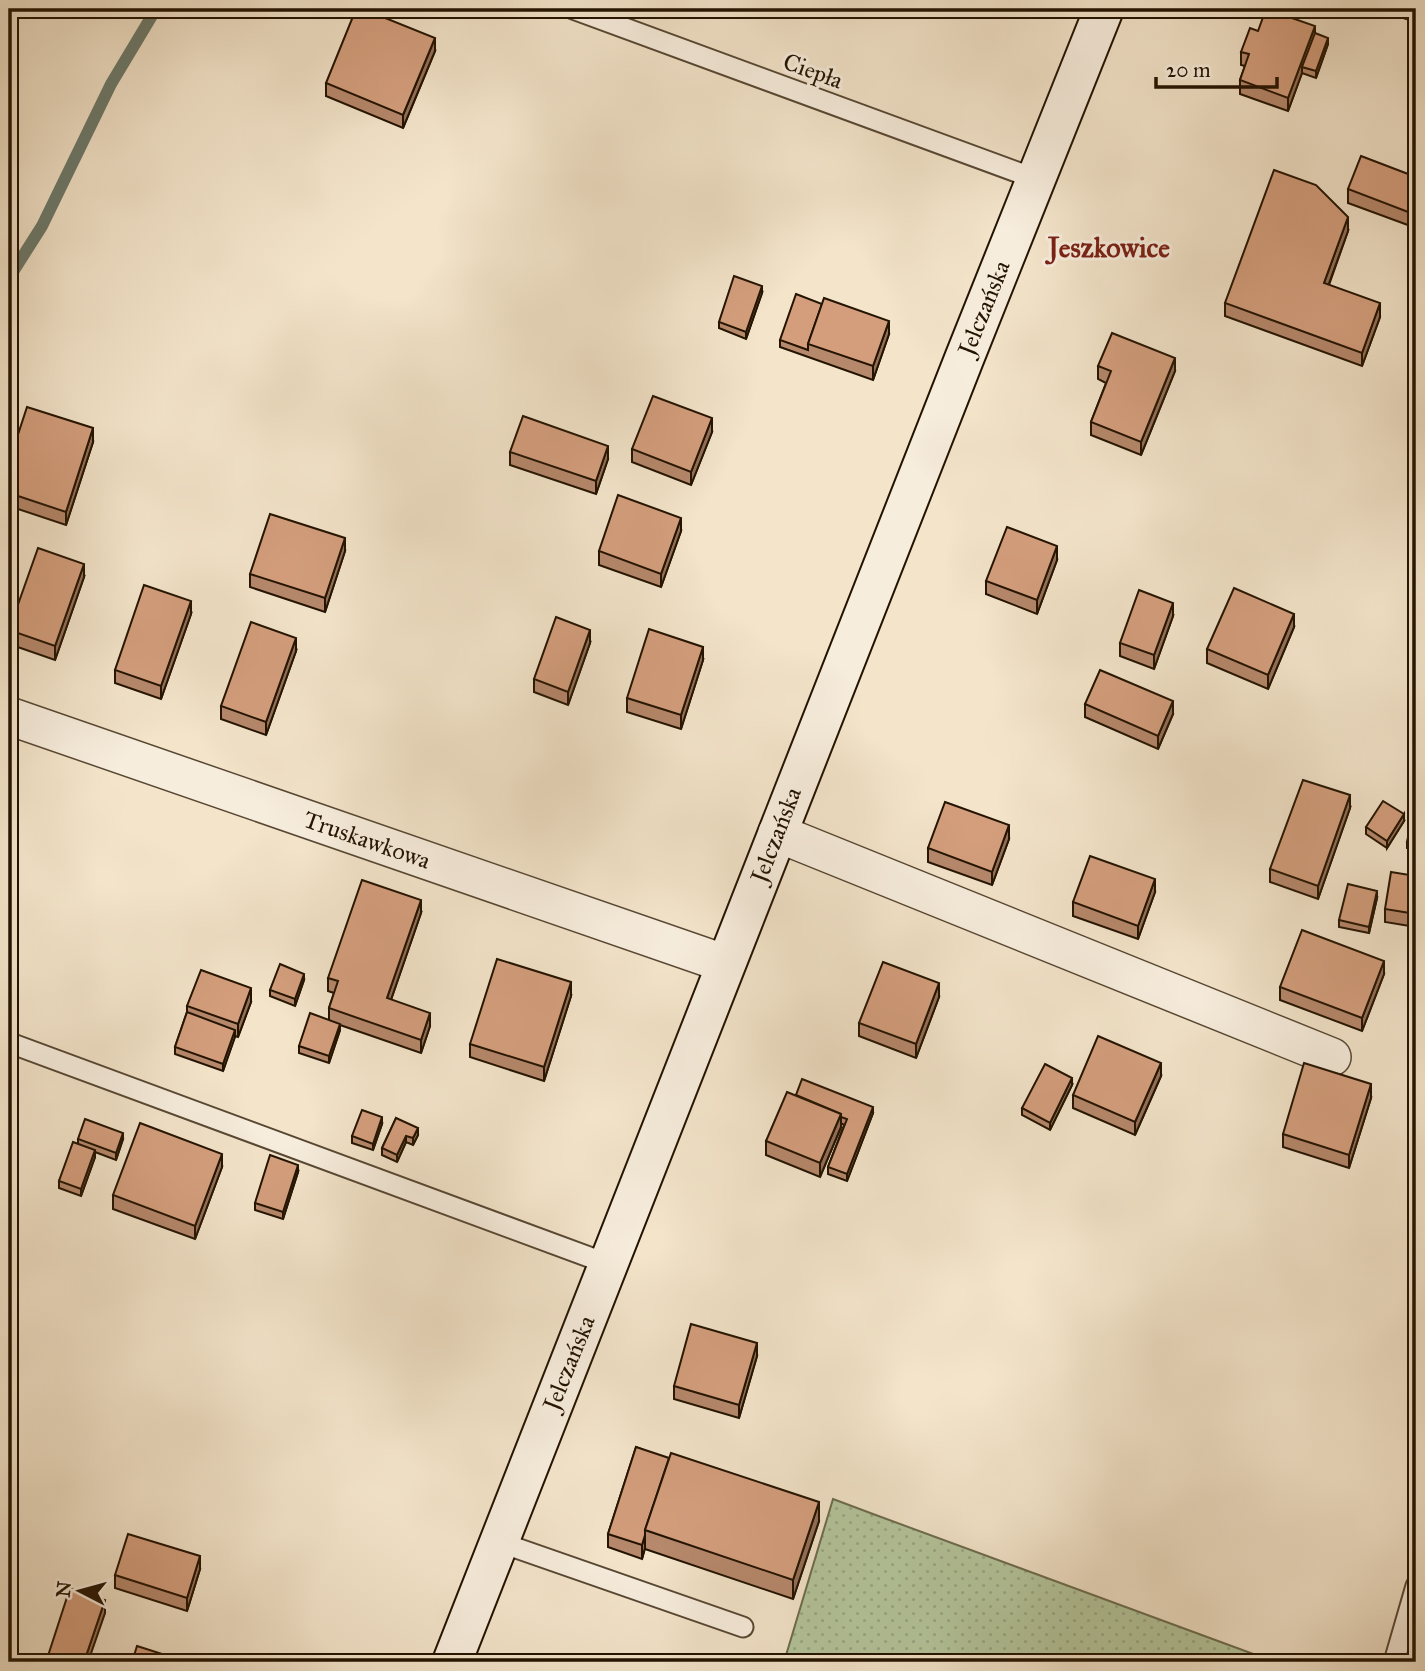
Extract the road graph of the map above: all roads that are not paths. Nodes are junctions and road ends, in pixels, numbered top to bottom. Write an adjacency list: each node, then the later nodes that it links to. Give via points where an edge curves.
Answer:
1 (573, 9): 3 (lane, Ciepła)
2 (1104, 9): 3 (main road, Jelczańska)
3 (1036, 179): 5 (main road, Jelczańska)
4 (9, 716): 6 (street, Truskawkowa)
5 (777, 832): 6 (main road, Jelczańska); 8 (street)
6 (726, 964): 9 (main road, Jelczańska)
7 (10, 1043): 9 (lane)
8 (1332, 1057)
9 (608, 1264): 10 (main road, Jelczańska)
10 (499, 1542): 12 (lane); 13 (main road, Jelczańska)
11 (1416, 1586): 14 (lane)
12 (743, 1627)
13 (452, 1662)
14 (1394, 1662)

